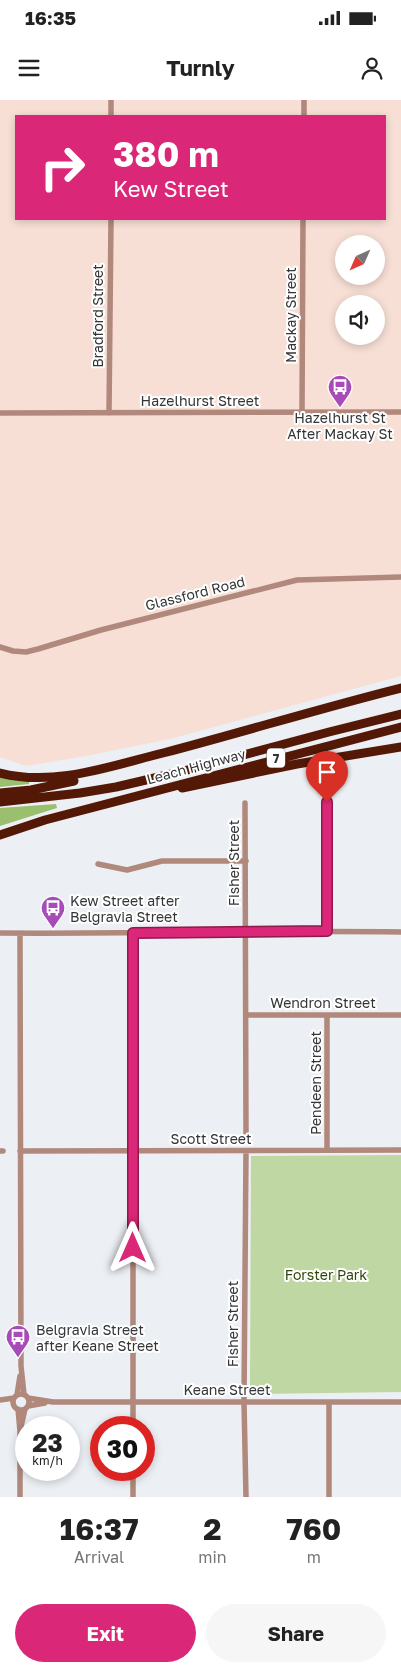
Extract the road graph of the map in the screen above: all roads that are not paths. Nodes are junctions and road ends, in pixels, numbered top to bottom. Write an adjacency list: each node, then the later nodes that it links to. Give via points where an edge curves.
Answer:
1 (111, 100): 3 (street)
2 (304, 100): 4 (street)
3 (111, 115)
4 (304, 115)
5 (110, 220): 10 (street, Bradford Street)
6 (304, 220): 8 (street, Mackay Street)
7 (0, 412): 10 (street, Hazelhurst Street)
8 (302, 412): 9 (street, Hazelhurst Street); 10 (street, Hazelhurst Street)
9 (401, 412)
10 (109, 413)
11 (401, 577): 12 (street, Glassford Road, via 297,580 32,651)
12 (0, 647)
13 (401, 688): 17 (highway)
14 (401, 714): 22 (highway, Leach Highway / 7, via 116,787)
15 (401, 726): 20 (highway, Leach Highway / 7)
16 (401, 747): 20 (highway, 7)
17 (161, 753): 18 (highway, via 66,777 37,778); 21 (highway, via 73,781)
18 (0, 773)
19 (327, 789): 27 (street)
20 (152, 792): 24 (highway, Leach Highway / 7)
21 (0, 793)
22 (0, 802)
23 (245, 803): 25 (street, Fisher Street)
24 (0, 835)
25 (246, 862): 26 (street, via 162,861 127,870); 30 (street, Fisher Street)
26 (98, 864)
27 (327, 931): 28 (street); 30 (street)
28 (401, 932)
29 (133, 933): 30 (street); 32 (street); 40 (street)
30 (245, 933): 33 (street, Fisher Street)
31 (0, 934): 32 (street)
32 (20, 934): 39 (street)
33 (246, 1015): 34 (street, Wendron Street); 36 (street, Fisher Street)
34 (327, 1015): 35 (street, Wendron Street); 37 (street, Pendeen Street)
35 (401, 1015)
36 (246, 1134)
37 (327, 1150): 38 (street, Scott Street); 41 (street, Scott Street)
38 (401, 1150)
39 (20, 1151): 40 (street, Scott Street); 42 (street)
40 (134, 1151): 41 (street, Scott Street); 45 (street)
41 (246, 1151): 46 (street, Fisher Street)
42 (19, 1400): 43 (street, Keane Street); 44 (street, Keane Street); 49 (street); 49 (street, Keane Street); 50 (street)
43 (0, 1402)
44 (52, 1402): 45 (street, Keane Street); 49 (street, Keane Street)
45 (133, 1402): 46 (street, Keane Street); 52 (street)
46 (244, 1402): 47 (street, Keane Street); 57 (street, Fisher Street)
47 (329, 1402): 48 (street, Keane Street); 58 (street)
48 (401, 1402)
49 (27, 1407): 51 (street)
50 (20, 1416)
51 (24, 1416)
52 (133, 1416)
53 (20, 1481): 55 (street)
54 (133, 1481): 56 (street)
55 (20, 1497)
56 (133, 1497)
57 (246, 1497)
58 (329, 1497)

